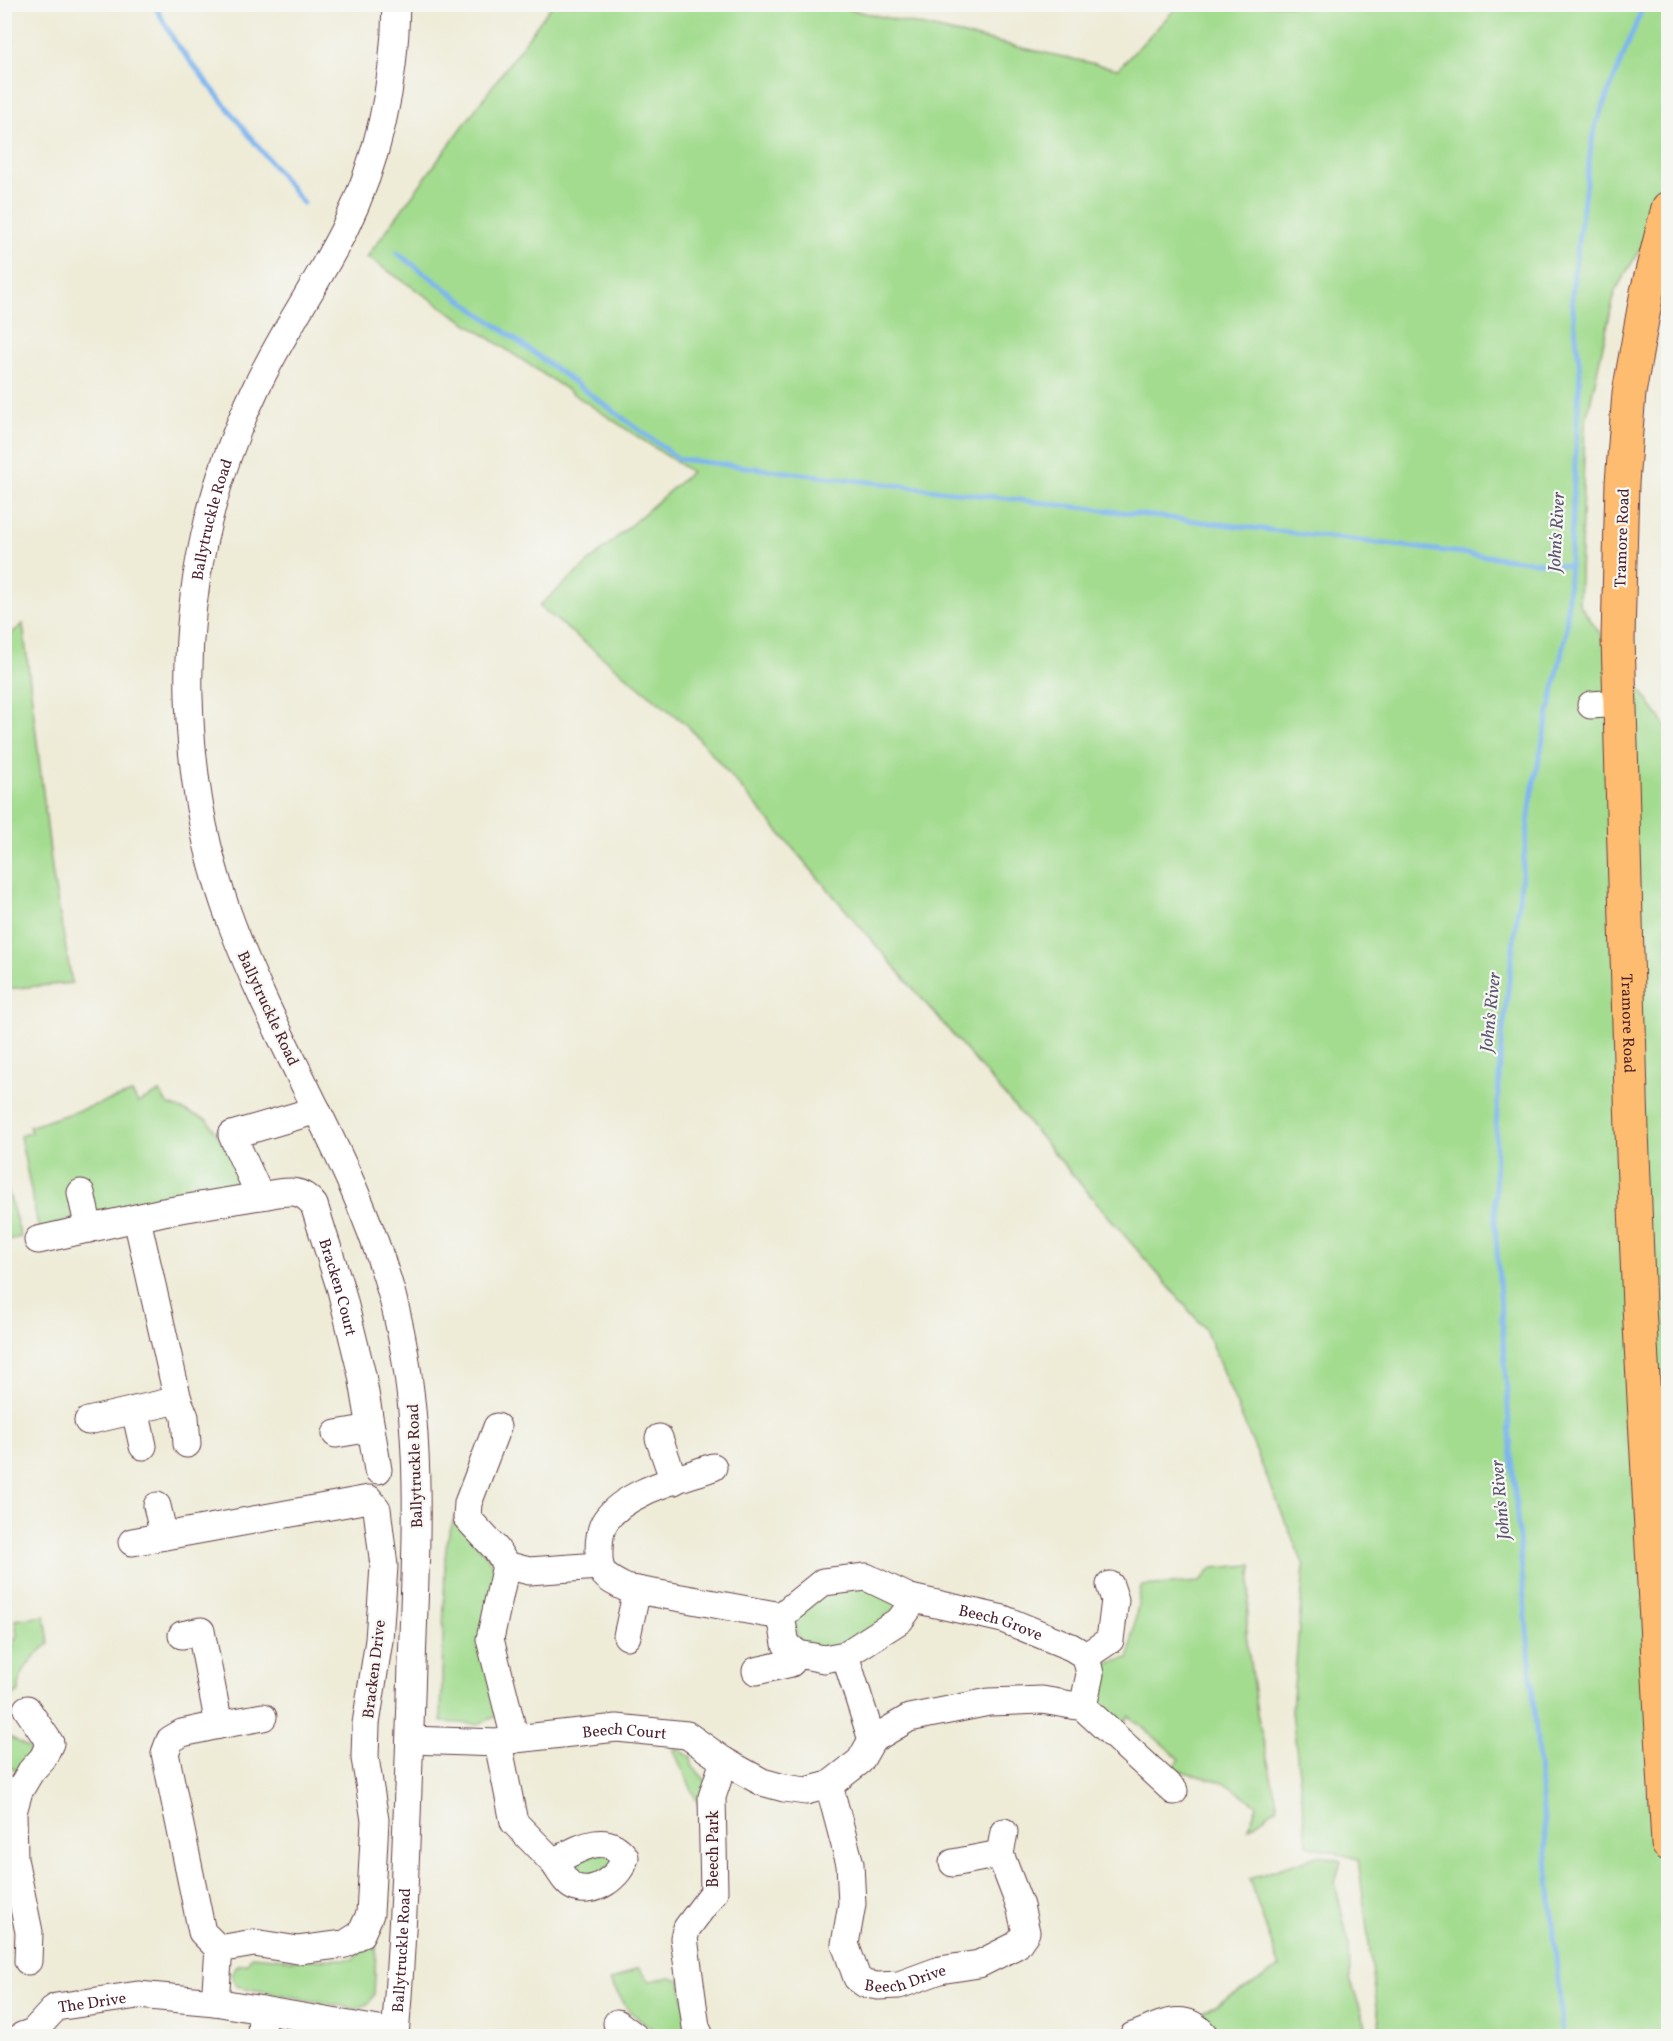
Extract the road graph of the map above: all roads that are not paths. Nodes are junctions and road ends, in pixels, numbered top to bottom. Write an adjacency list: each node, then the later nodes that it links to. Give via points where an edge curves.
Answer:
1 (396, 4): 3 (street, Ballytruckle Road, via 390,87 376,151 344,230 268,363 229,451 207,525 190,634 191,747 213,865 231,924)
2 (1668, 208): 46 (main road, Tramore Road, via 1640,329 1626,422 1619,572 1605,704)
3 (317, 1110): 5 (street, via 232,1135); 40 (street, Ballytruckle Road, via 375,1243 393,1298 408,1374 417,1480)
4 (81, 1193): 7 (street)
5 (260, 1196): 6 (street, Bracken Court); 13 (street, Bracken Court, via 296,1191 307,1195 314,1205 341,1290)
6 (137, 1219): 7 (street, Bracken Court); 9 (street)
7 (89, 1229): 8 (street, Bracken Court)
8 (38, 1240)
9 (178, 1400): 10 (street); 16 (street, via 185,1417)
10 (135, 1410): 11 (street); 17 (street)
11 (88, 1421)
12 (496, 1427): 24 (street, via 468,1503 467,1518)
13 (371, 1428): 14 (street); 19 (street, Bracken Court)
14 (336, 1434)
15 (659, 1438): 20 (street)
16 (187, 1444)
17 (143, 1446)
18 (713, 1467): 20 (street)
19 (378, 1470)
20 (674, 1481): 25 (street, via 627,1500 605,1521)
21 (156, 1506): 22 (street)
22 (164, 1536): 23 (street, Bracken Drive); 50 (street, Bracken Drive, via 369,1499 377,1509 384,1566 366,1733 365,1758 375,1820 370,1914 361,1934 345,1944 298,1950 254,1943)
23 (132, 1542)
24 (506, 1565): 25 (street, via 529,1571); 42 (street, via 490,1639)
25 (598, 1566): 27 (street, via 608,1579)
26 (1110, 1585): 34 (street, via 1115,1600 1110,1640)
27 (638, 1590): 29 (street); 31 (street)
28 (910, 1598): 29 (street, Beech Grove, via 866,1577 823,1582); 33 (street, via 900,1620); 34 (street, Beech Grove, via 1004,1618)
29 (782, 1616): 32 (street, via 786,1644)
30 (182, 1635): 39 (street, via 201,1631)
31 (627, 1636)
32 (798, 1654): 33 (street, via 824,1659); 35 (street, via 790,1663)
33 (844, 1656): 41 (street)
34 (1086, 1656): 36 (street, via 1090,1674)
35 (756, 1671)
36 (1083, 1707): 41 (street, via 1042,1700 989,1702 909,1718); 45 (street)
37 (27, 1709): 47 (street, via 50,1743 19,1791)
38 (263, 1717): 39 (street)
39 (219, 1725): 50 (street, via 182,1733 170,1740 165,1753 202,1932)
40 (410, 1740): 42 (street, Beech Court); 55 (street, Ballytruckle Road)
41 (872, 1740): 44 (street, via 860,1761)
42 (507, 1741): 43 (street, Beech Court, via 617,1728 687,1735); 48 (street, via 514,1822)
43 (724, 1761): 44 (street, via 762,1782 784,1788 806,1791); 58 (street, Beech Park, via 712,1797 714,1892 684,1938)
44 (829, 1785): 49 (street, Beech Drive, via 850,1864 852,1904 845,1944 857,1978 866,1984 899,1985 940,1970 979,1964 1017,1945 1026,1932 1002,1843)
45 (1173, 1791)
46 (1668, 1844)
47 (9, 1860): 51 (street, via 29,1932)
48 (553, 1862)
49 (953, 1863)
50 (219, 1949): 52 (street)
51 (28, 1961)
52 (215, 2002): 53 (street, The Drive); 56 (street, The Drive, via 138,1995 56,2007)
53 (262, 2010): 55 (street, The Drive); 57 (street)
54 (1202, 2032): 59 (street, via 1190,2022 1177,2020)
55 (396, 2035)
56 (22, 2037)
57 (261, 2037)
58 (700, 2037)
59 (1134, 2037)

